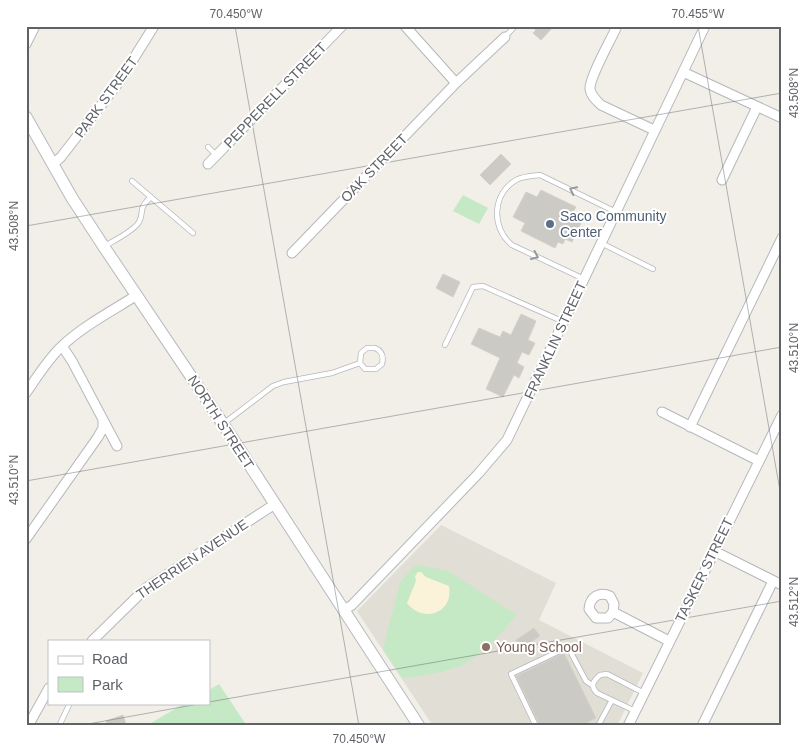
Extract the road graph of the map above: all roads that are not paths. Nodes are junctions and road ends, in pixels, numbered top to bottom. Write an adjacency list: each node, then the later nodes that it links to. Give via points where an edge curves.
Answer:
1 (35, 26): 9 (street)
2 (154, 26): 18 (street, PARK STREET, via 113,90)
3 (342, 26): 17 (street, PEPPERELL STREET)
4 (405, 26): 11 (street)
5 (515, 26): 8 (lane)
6 (617, 26): 15 (street, via 591,81 592,96 605,107)
7 (705, 26): 10 (street, FRANKLIN STREET)
8 (505, 36): 11 (street, OAK STREET)
9 (26, 44)
10 (683, 72): 12 (street); 15 (street, FRANKLIN STREET)
11 (456, 84): 28 (street, OAK STREET)
12 (757, 107): 14 (street); 20 (street)
13 (26, 117): 18 (main road, NORTH STREET)
14 (782, 118)
15 (654, 130): 23 (street, FRANKLIN STREET)
16 (208, 148): 17 (lane)
17 (216, 156): 19 (street, PEPPERELL STREET)
18 (53, 164): 27 (main road, NORTH STREET)
19 (208, 164)
20 (722, 180)
21 (132, 181): 22 (lane)
22 (151, 197): 24 (lane); 27 (lane, via 143,205 136,226)
23 (616, 212): 26 (street, FRANKLIN STREET); 30 (lane, one-way to 30, via 540,175 517,180 506,188 500,198 497,218 507,241)
24 (193, 233)
25 (782, 238): 42 (street)
26 (601, 243): 29 (lane); 30 (street, FRANKLIN STREET)
27 (104, 247): 31 (main road, NORTH STREET)
28 (292, 253)
29 (653, 269)
30 (584, 279): 32 (street, FRANKLIN STREET)
31 (137, 295): 34 (street); 40 (main road, NORTH STREET)
32 (564, 322): 33 (lane, via 483,286 473,288); 49 (street, FRANKLIN STREET, via 502,448)
33 (445, 345)
34 (62, 346): 36 (street); 39 (street)
35 (360, 363): 35 (lane, via 360,356 367,348 381,352 382,364 376,369 369,370); 40 (lane, via 332,373 273,386)
36 (26, 393)
37 (662, 412): 42 (street)
38 (782, 415): 41 (street, TASKER STREET)
39 (103, 420): 43 (street); 46 (street, via 98,437)
40 (223, 424): 45 (main road, NORTH STREET)
41 (779, 425): 44 (street, TASKER STREET)
42 (690, 427): 44 (street)
43 (117, 446)
44 (759, 461): 47 (street, TASKER STREET)
45 (275, 504): 49 (main road, NORTH STREET); 51 (street, THERRIEN AVENUE, via 146,588)
46 (26, 540)
47 (714, 551): 48 (street); 52 (street, TASKER STREET)
48 (777, 583): 65 (street)
49 (344, 610): 61 (main road, NORTH STREET)
50 (613, 612): 52 (street)
51 (93, 640)
52 (669, 641): 55 (street, TASKER STREET)
53 (592, 685): 55 (lane, via 604,673); 56 (lane, via 597,693); 62 (lane, via 586,681 568,647 511,674)
54 (48, 690): 59 (street)
55 (644, 693): 58 (street, TASKER STREET)
56 (612, 700): 58 (lane); 63 (lane)
57 (70, 704): 60 (lane)
58 (635, 711): 64 (street, TASKER STREET)
59 (28, 726)
60 (60, 726)
61 (419, 726)
62 (536, 726)
63 (598, 726)
64 (628, 726)
65 (702, 726)

